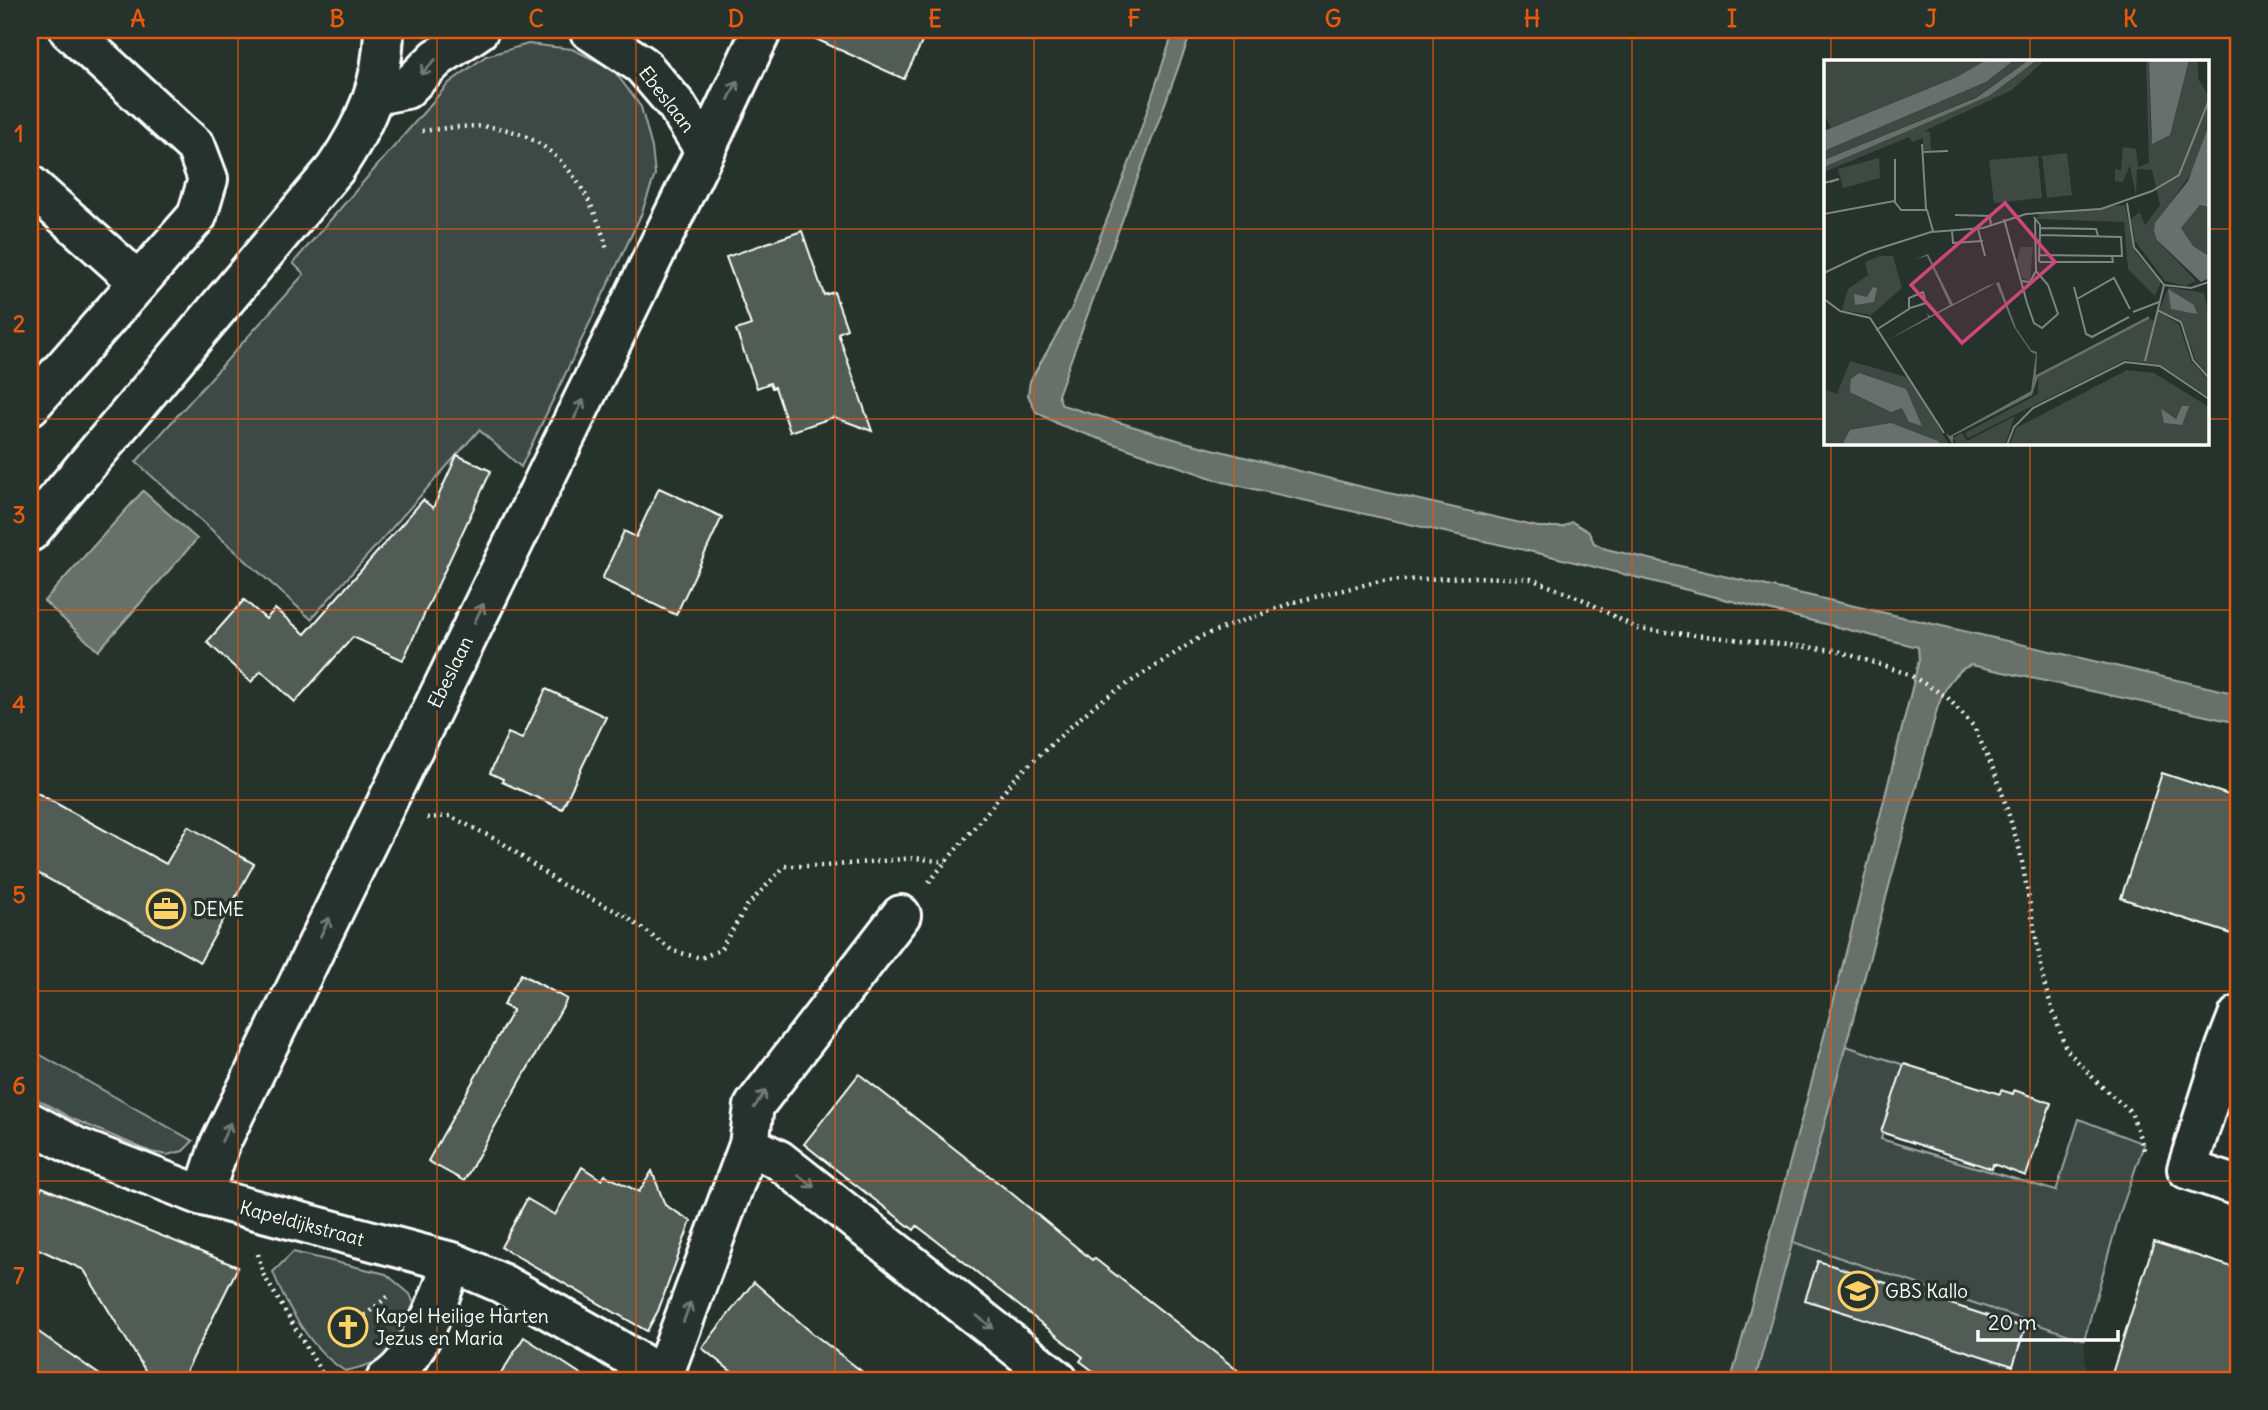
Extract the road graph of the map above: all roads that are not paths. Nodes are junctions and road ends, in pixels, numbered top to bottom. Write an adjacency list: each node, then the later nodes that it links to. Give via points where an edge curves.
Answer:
1 (69, 30): 9 (street, via 196,147 208,179 198,216)
2 (384, 30): 6 (street)
3 (479, 30): 6 (street, one-way to 6, via 437,58 406,89)
4 (589, 30): 7 (street, Ebeslaan, via 642,65 677,106)
5 (761, 30): 7 (street, Ebeslaan, one-way to 5)
6 (375, 95): 11 (street, via 357,137 335,169)
7 (705, 151): 17 (street, Ebeslaan, one-way to 7, via 220,1144)
8 (30, 185): 9 (street)
9 (139, 282): 10 (street)
10 (30, 407)
11 (30, 532)
12 (901, 915): 15 (street, one-way to 12, via 754,1106)
13 (2238, 1016): 16 (street, via 2187,1169)
14 (30, 1122): 17 (street, Kapeldijkstraat, via 76,1147)
15 (749, 1145): 19 (street, one-way to 15); 21 (street, one-way to 21, via 779,1160)
16 (2238, 1186)
17 (203, 1196): 18 (street, Kapeldijkstraat)
18 (452, 1262): 19 (street, Kapeldijkstraat, via 501,1283); 20 (street, via 423,1333)
19 (666, 1378)
20 (386, 1380)
21 (1058, 1380)

